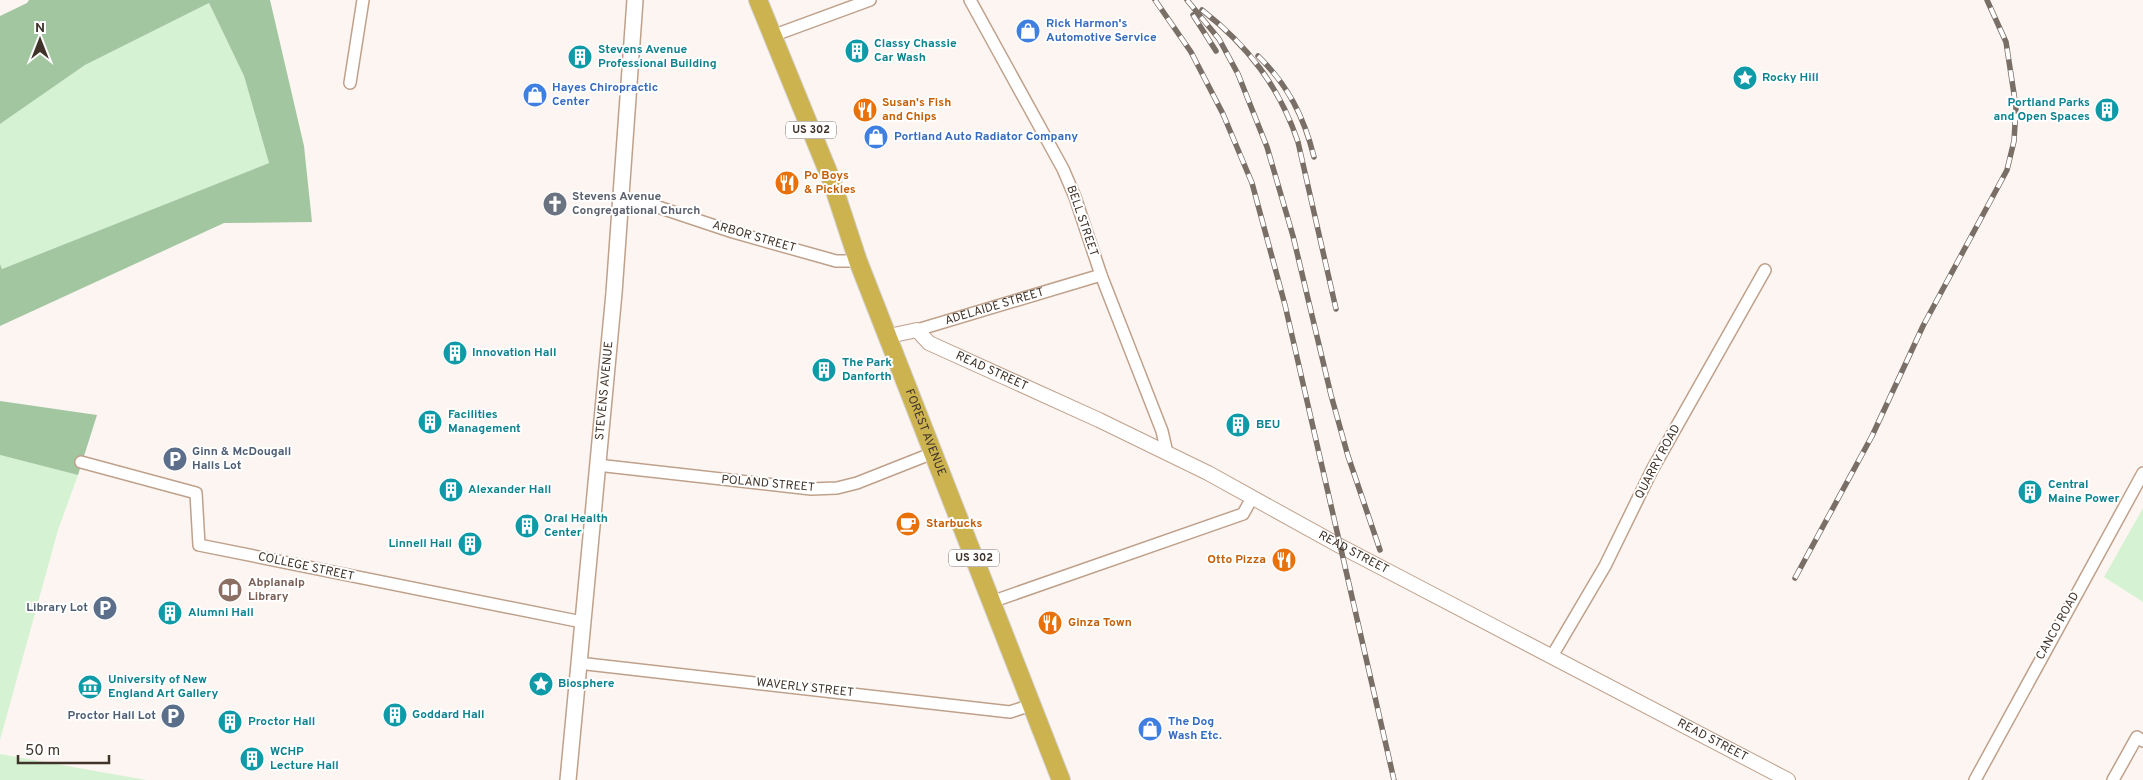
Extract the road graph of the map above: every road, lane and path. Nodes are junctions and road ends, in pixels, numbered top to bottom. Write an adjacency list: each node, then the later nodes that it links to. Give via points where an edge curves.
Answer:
1 (363, 0): 7 (street)
2 (635, 0): 8 (main road, STEVENS AVENUE)
3 (758, 0): 6 (highway, FOREST AVENUE / US 302)
4 (870, 0): 6 (street)
5 (970, 0): 11 (street, BELL STREET, via 1063,169)
6 (772, 36): 9 (highway, FOREST AVENUE / US 302, via 831,179)
7 (350, 83)
8 (622, 198): 9 (street, ARBOR STREET, via 836,261); 17 (main road, STEVENS AVENUE)
9 (858, 262): 13 (highway, FOREST AVENUE / US 302)
10 (1765, 270): 22 (street, QUARRY ROAD, via 1652,470 1605,566)
11 (1101, 275): 12 (street, ADELAIDE STREET); 15 (street, BELL STREET, via 1162,430)
12 (917, 330): 13 (street, ADELAIDE STREET); 15 (street, READ STREET, via 929,343)
13 (889, 336): 14 (highway, FOREST AVENUE / US 302)
14 (933, 453): 17 (street, POLAND STREET, via 857,483 811,489); 20 (highway, FOREST AVENUE / US 302)
15 (1167, 453): 19 (street, READ STREET)
16 (81, 462): 21 (street, COLLEGE STREET, via 196,493 199,545)
17 (597, 465): 21 (main road, STEVENS AVENUE)
18 (2143, 472): 29 (street, CANCO ROAD)
19 (1252, 498): 20 (street, via 1242,514); 22 (street, READ STREET)
20 (991, 602): 24 (highway, FOREST AVENUE / US 302)
21 (582, 622): 23 (main road, STEVENS AVENUE)
22 (1552, 656): 28 (street, READ STREET)
23 (578, 664): 24 (street, WAVERLY STREET, via 1010,712); 26 (main road, STEVENS AVENUE)
24 (1031, 704): 27 (highway, FOREST AVENUE / US 302)
25 (2143, 741): 30 (street, via 2137,738)
26 (568, 780)
27 (1061, 780)
28 (1788, 780)
29 (1974, 780)
30 (2113, 780)

